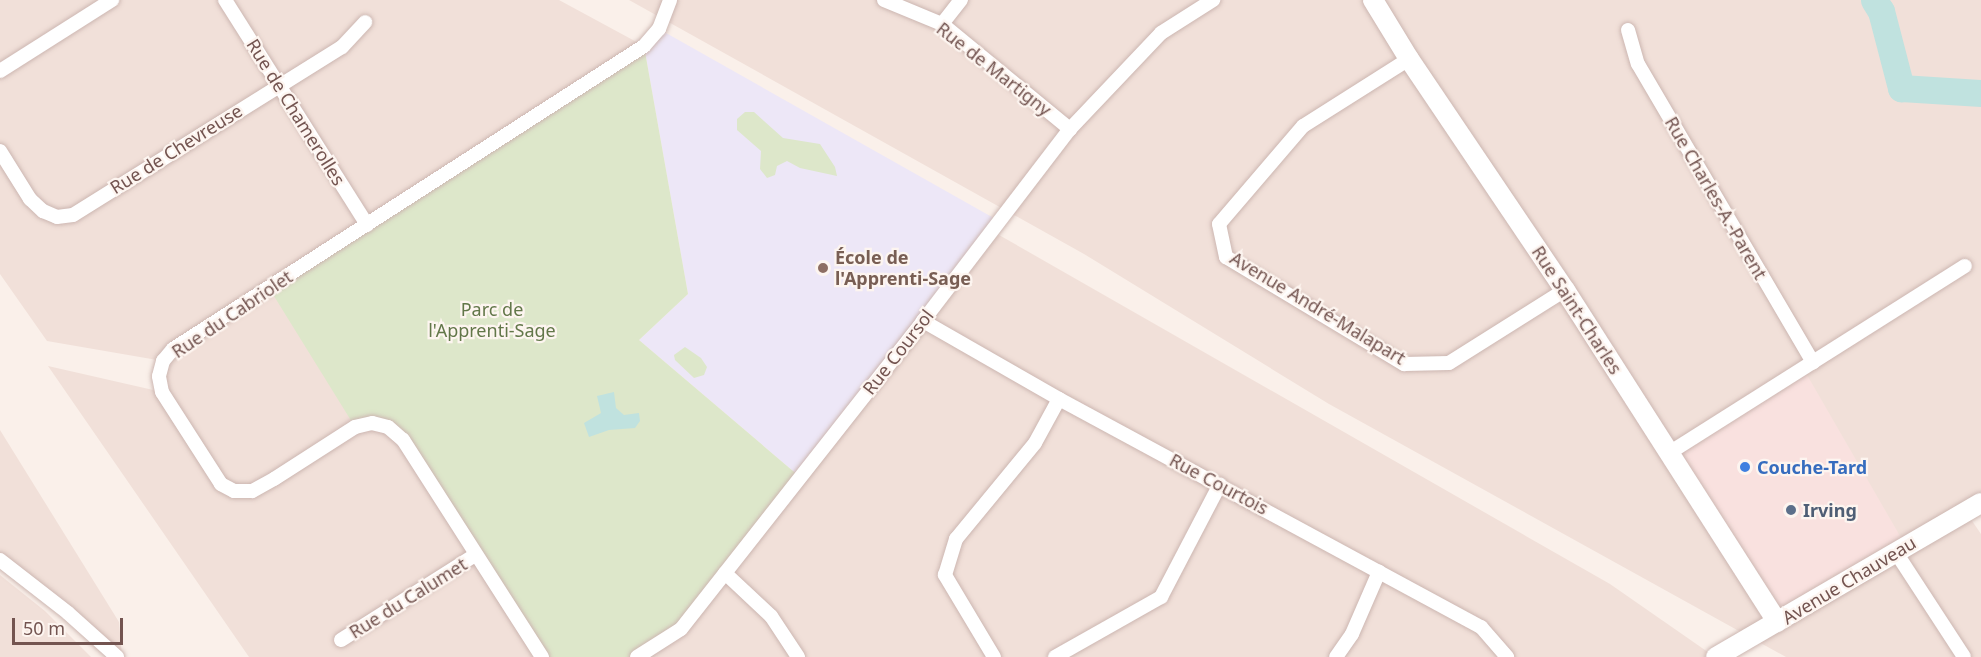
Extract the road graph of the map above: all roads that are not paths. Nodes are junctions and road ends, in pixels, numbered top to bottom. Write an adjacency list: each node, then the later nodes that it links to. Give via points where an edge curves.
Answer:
1 (112, 0): 12 (street)
2 (225, 0): 13 (street, Rue de Chamerolles)
3 (670, 0): 16 (street, Rue du Cabriolet, via 659,29 644,46)
4 (884, 0): 9 (street, Rue de Martigny)
5 (961, 0): 9 (street)
6 (1212, 0): 14 (street, Rue Coursol, via 1161,33)
7 (1373, 0): 11 (street, Rue Saint-Charles)
8 (365, 22): 13 (street, Rue de Chevreuse, via 342,47)
9 (942, 24): 14 (street, Rue de Martigny)
10 (1628, 30): 20 (street, Rue Charles-A.-Parent, via 1638,64)
11 (1409, 59): 18 (street, Rue Saint-Charles); 18 (street, Avenue André-Malapart, via 1303,126 1219,224 1226,257 1404,364 1449,363)
12 (0, 71)
13 (280, 84): 15 (street, Rue de Chevreuse, via 73,215 57,217 43,211 30,199); 16 (street, Rue de Chamerolles)
14 (1070, 129): 19 (street, Rue Coursol)
15 (0, 151)
16 (367, 225): 26 (street, Rue du Cabriolet, via 173,350 163,361 159,376 162,392 221,484 234,490 252,491 355,428 372,423 388,428 403,440)
17 (1965, 266): 20 (street)
18 (1565, 290): 22 (street, Rue Saint-Charles)
19 (923, 321): 21 (street, Rue Courtois); 29 (street, Rue Coursol)
20 (1813, 362): 22 (street)
21 (1059, 399): 23 (street, Rue Courtois); 36 (street, via 1035,444 956,539 945,575)
22 (1669, 453): 30 (street, Rue Saint-Charles)
23 (1220, 484): 28 (street, Rue Courtois); 37 (street, via 1161,597)
24 (1981, 503): 25 (street, Avenue Chauveau)
25 (1895, 551): 30 (street, Avenue Chauveau); 41 (street)
26 (475, 555): 31 (street, Rue du Calumet); 33 (street, Rue du Cabriolet)
27 (0, 560): 32 (street)
28 (1379, 572): 38 (street, via 1352,634); 39 (street, Rue Courtois, via 1481,627)
29 (725, 573): 34 (street, Rue Coursol, via 681,629); 35 (street, via 771,616)
30 (1778, 622): 40 (street, Avenue Chauveau)
31 (341, 640)
32 (117, 657)
33 (542, 657)
34 (637, 657)
35 (798, 657)
36 (993, 657)
37 (1055, 657)
38 (1336, 657)
39 (1508, 657)
40 (1716, 657)
41 (1964, 657)

